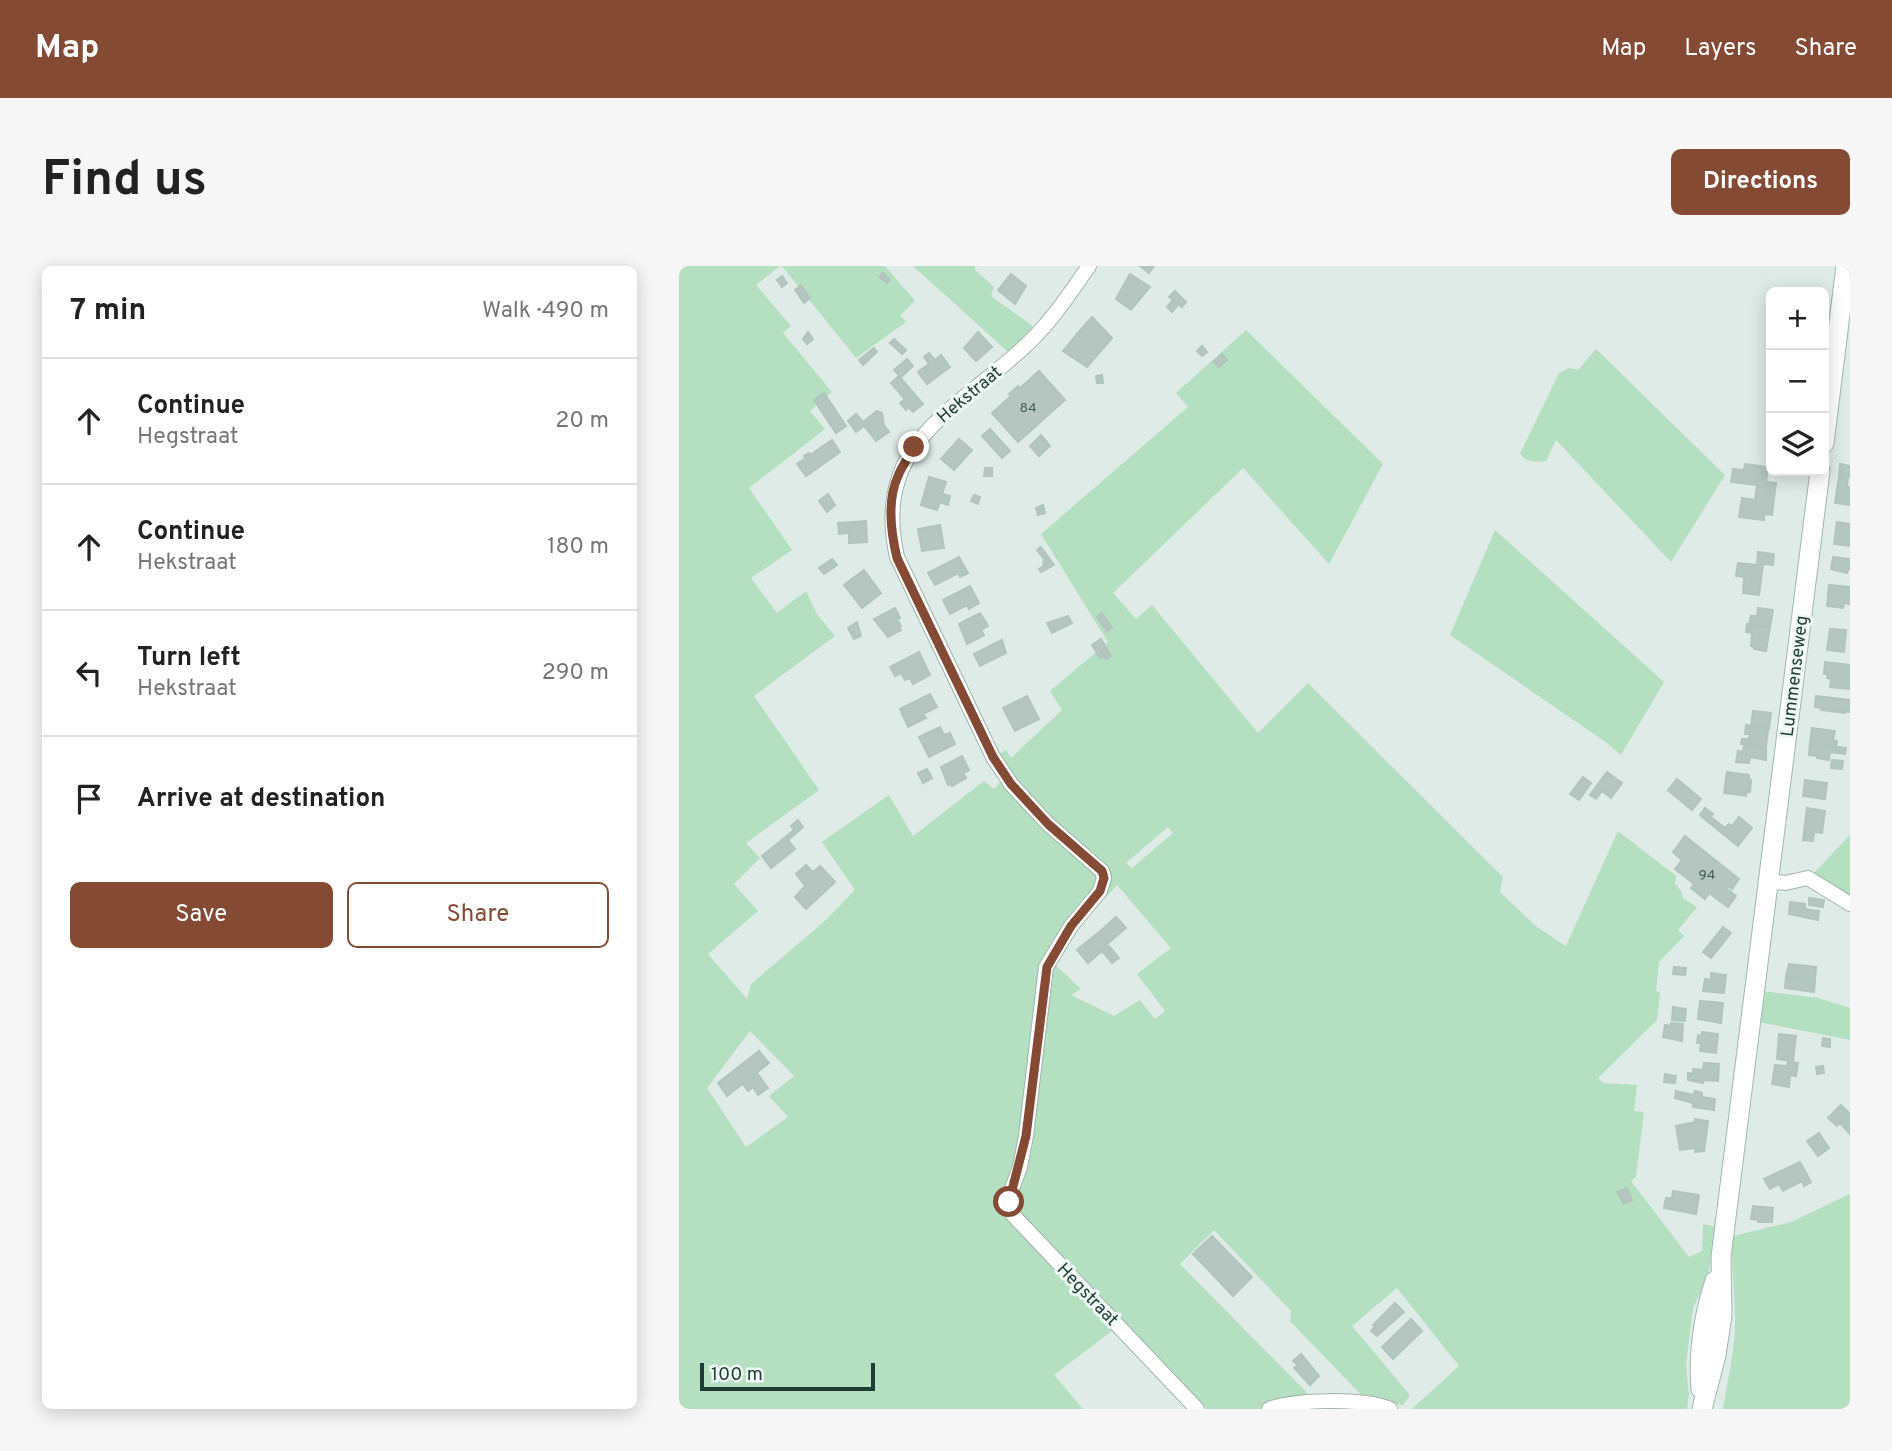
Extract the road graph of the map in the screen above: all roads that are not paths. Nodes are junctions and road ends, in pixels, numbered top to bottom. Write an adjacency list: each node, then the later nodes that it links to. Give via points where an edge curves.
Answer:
1 (1089, 266): 7 (street, Hekstraat, via 1062,306 1024,348 936,421 914,447 897,479 892,509 897,558 993,757 1011,784 1102,871 1104,878 1100,891 1071,926 1047,967)
2 (1846, 266): 3 (main road)
3 (1828, 413)
4 (1819, 476): 5 (main road, Lummenseweg)
5 (1768, 881): 6 (street, via 1808,878); 8 (main road, Lummenseweg, via 1720,1262 1700,1355)
6 (1850, 904)
7 (1020, 1167): 9 (street, Hegstraat, via 1010,1194 1013,1215)
8 (1702, 1408)
9 (1198, 1409)
10 (1269, 1409): 11 (street, via 1313,1402 1366,1403)
11 (1389, 1409)

